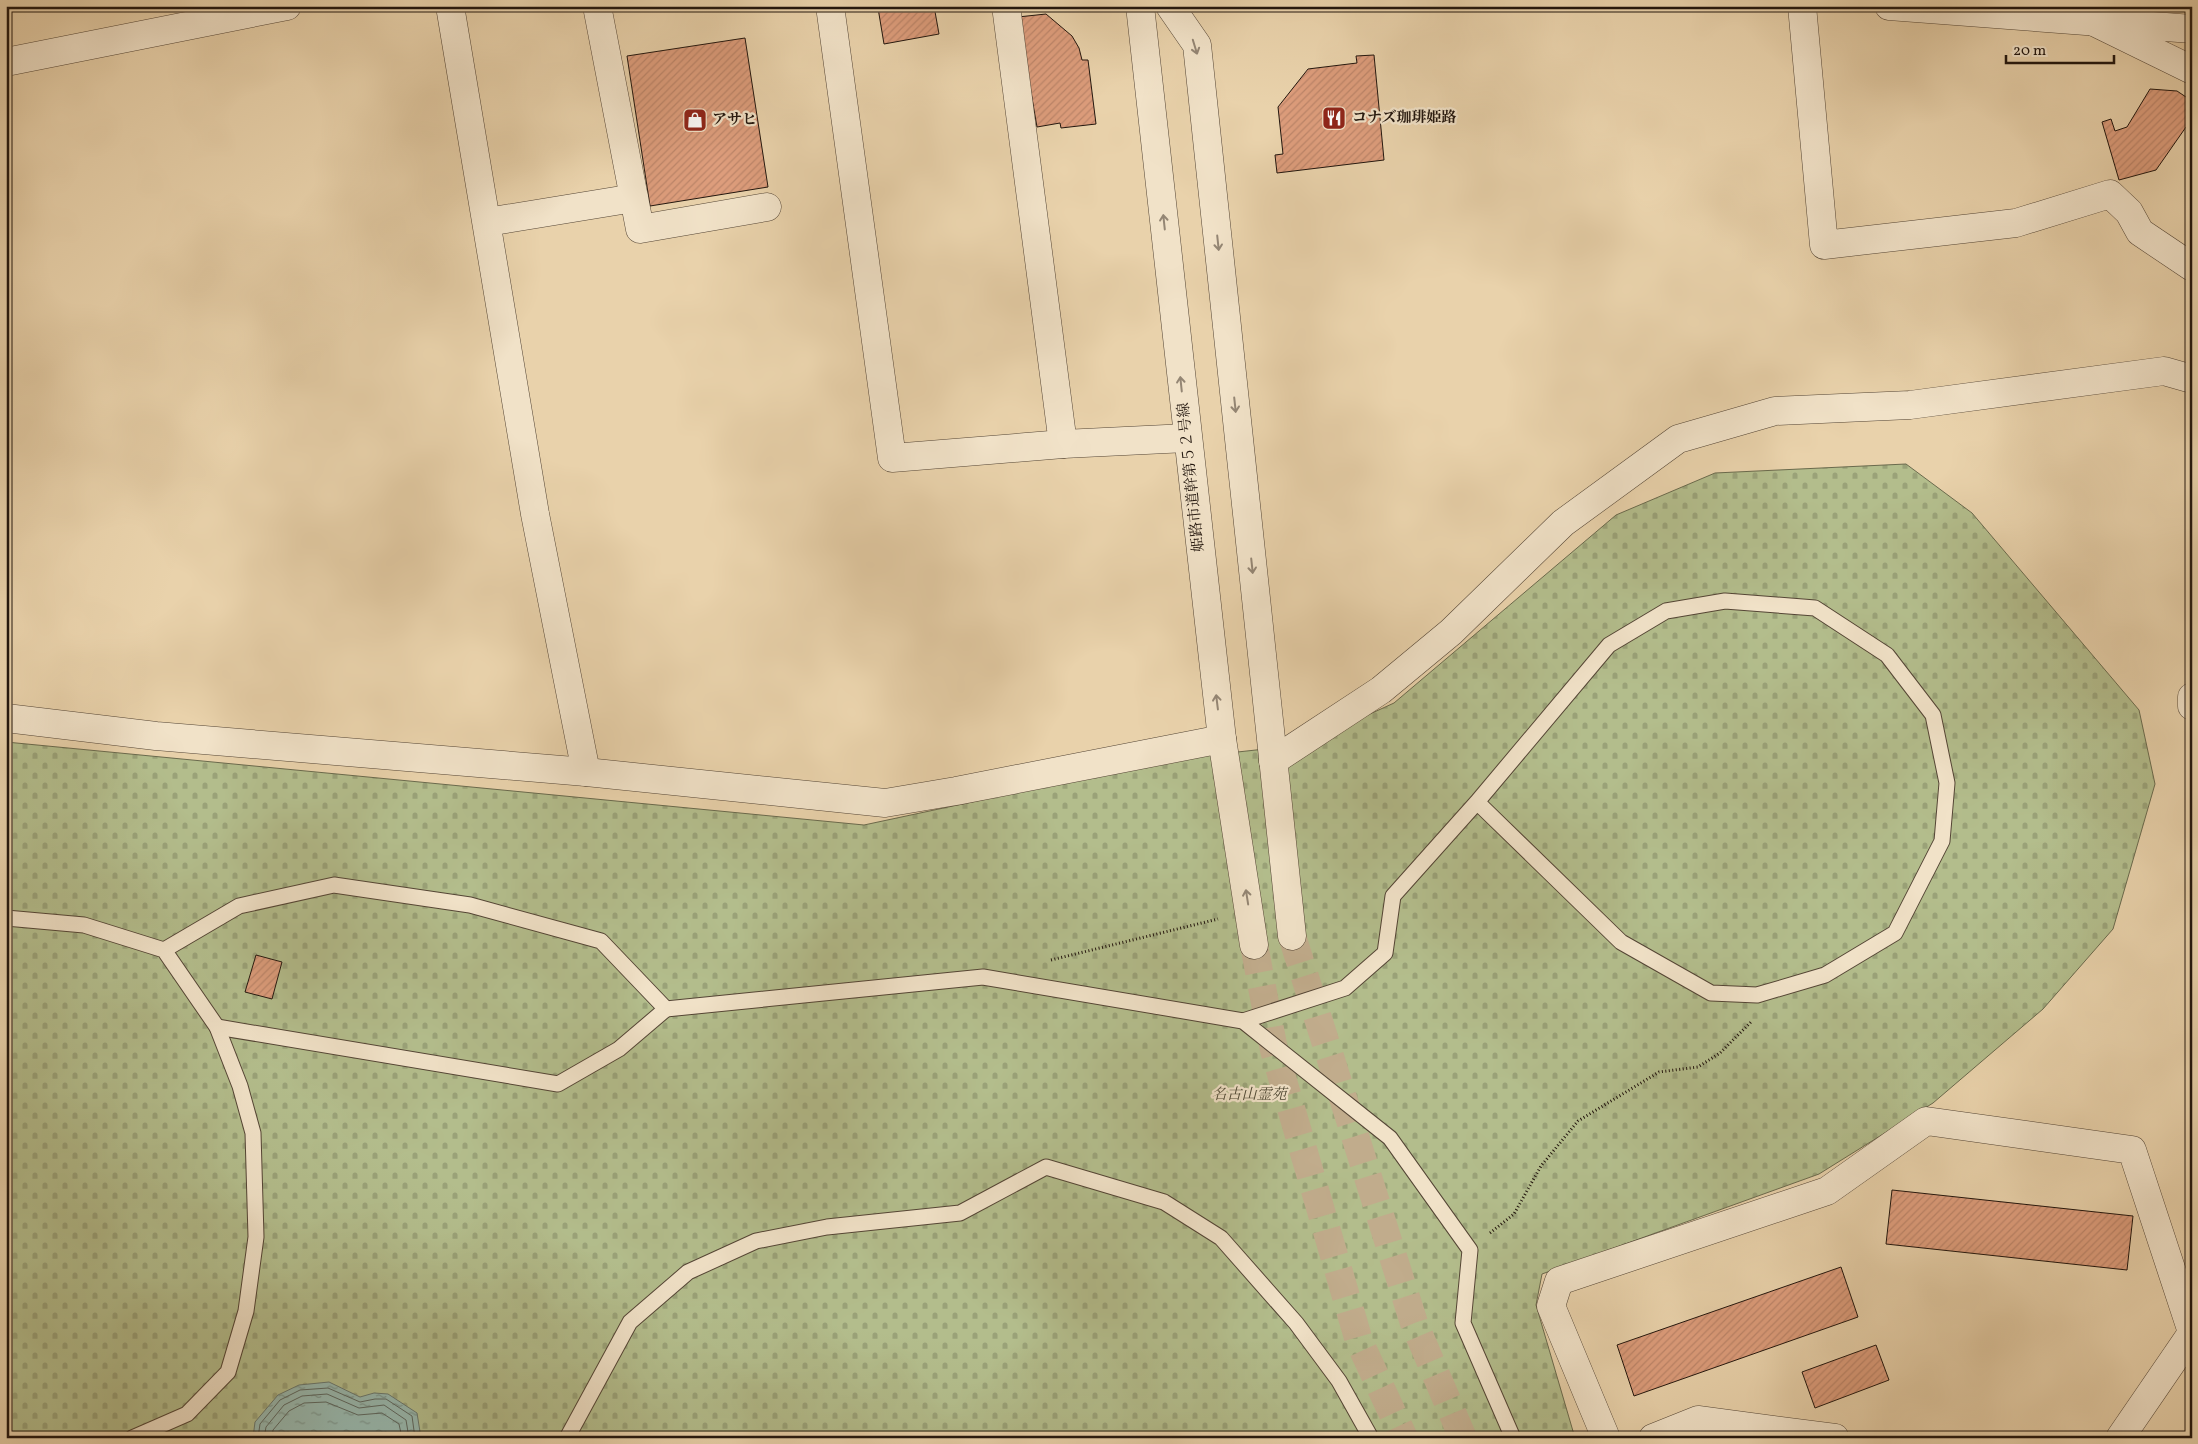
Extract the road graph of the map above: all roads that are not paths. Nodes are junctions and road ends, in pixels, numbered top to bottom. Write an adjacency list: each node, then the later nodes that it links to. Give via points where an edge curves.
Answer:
1 (287, 6): 13 (street)
2 (450, 6): 17 (street)
3 (597, 6): 15 (street)
4 (830, 6): 21 (street, via 892,458)
5 (1006, 6): 21 (street)
6 (1140, 6): 20 (street, 姫路市道幹第５２号線, one-way to 6)
7 (1170, 6): 26 (street, one-way to 26, via 1197,45)
8 (1802, 6): 18 (street, via 1824,245 2016,223 2110,194 2129,212 2140,232)
9 (1889, 6): 11 (street)
10 (2064, 6): 11 (street)
11 (2092, 20): 12 (street); 14 (street)
12 (2192, 29)
13 (6, 62)
14 (2192, 70)
15 (634, 198): 16 (street, via 640,229); 17 (street)
16 (767, 206)
17 (487, 222): 27 (street, via 535,514)
18 (2192, 267)
19 (2192, 379): 26 (street, via 2164,371 1910,405 1775,412 1678,439 1563,523 1451,632 1381,690)
20 (1187, 438): 21 (street); 25 (street, 姫路市道幹第５２号線, one-way to 20)
21 (1063, 444)
22 (2192, 697): 23 (street)
23 (2192, 706)
24 (6, 718): 27 (street, via 156,736)
25 (1222, 739): 27 (street, via 885,803); 31 (street, 姫路市道幹第５２号線, one-way to 25)
26 (1273, 761): 30 (street)
27 (586, 772)
28 (1477, 802): 28 (lane, via 1621,942 1710,993 1758,995 1826,975 1895,932 1942,841 1947,783 1934,715 1887,655 1815,608 1725,601 1666,611 1609,646); 34 (lane, via 1393,896 1385,953 1345,988)
29 (6, 918): 32 (lane, via 84,926)
30 (1292, 936)
31 (1254, 945)
32 (164, 950): 33 (lane, via 240,906 334,885 470,906 601,941); 35 (lane)
33 (666, 1009): 34 (lane, via 983,977); 35 (lane, via 619,1049 558,1084)
34 (1243, 1021): 40 (lane, via 1390,1138 1470,1250 1463,1323)
35 (216, 1027): 37 (lane, via 240,1086 253,1133 256,1237 246,1311 228,1372 187,1414)
36 (2192, 1333): 41 (street, via 2132,1150 1926,1121 1827,1191 1559,1281 1551,1306); 44 (street)
37 (132, 1438)
38 (567, 1438): 39 (lane, via 630,1322 688,1272 756,1241 827,1227 960,1213 1046,1167 1164,1202 1221,1238 1302,1330 1339,1381)
39 (1371, 1438)
40 (1513, 1438)
41 (1606, 1438)
42 (1653, 1438): 43 (street, via 1698,1420)
43 (1835, 1438)
44 (2120, 1438)

